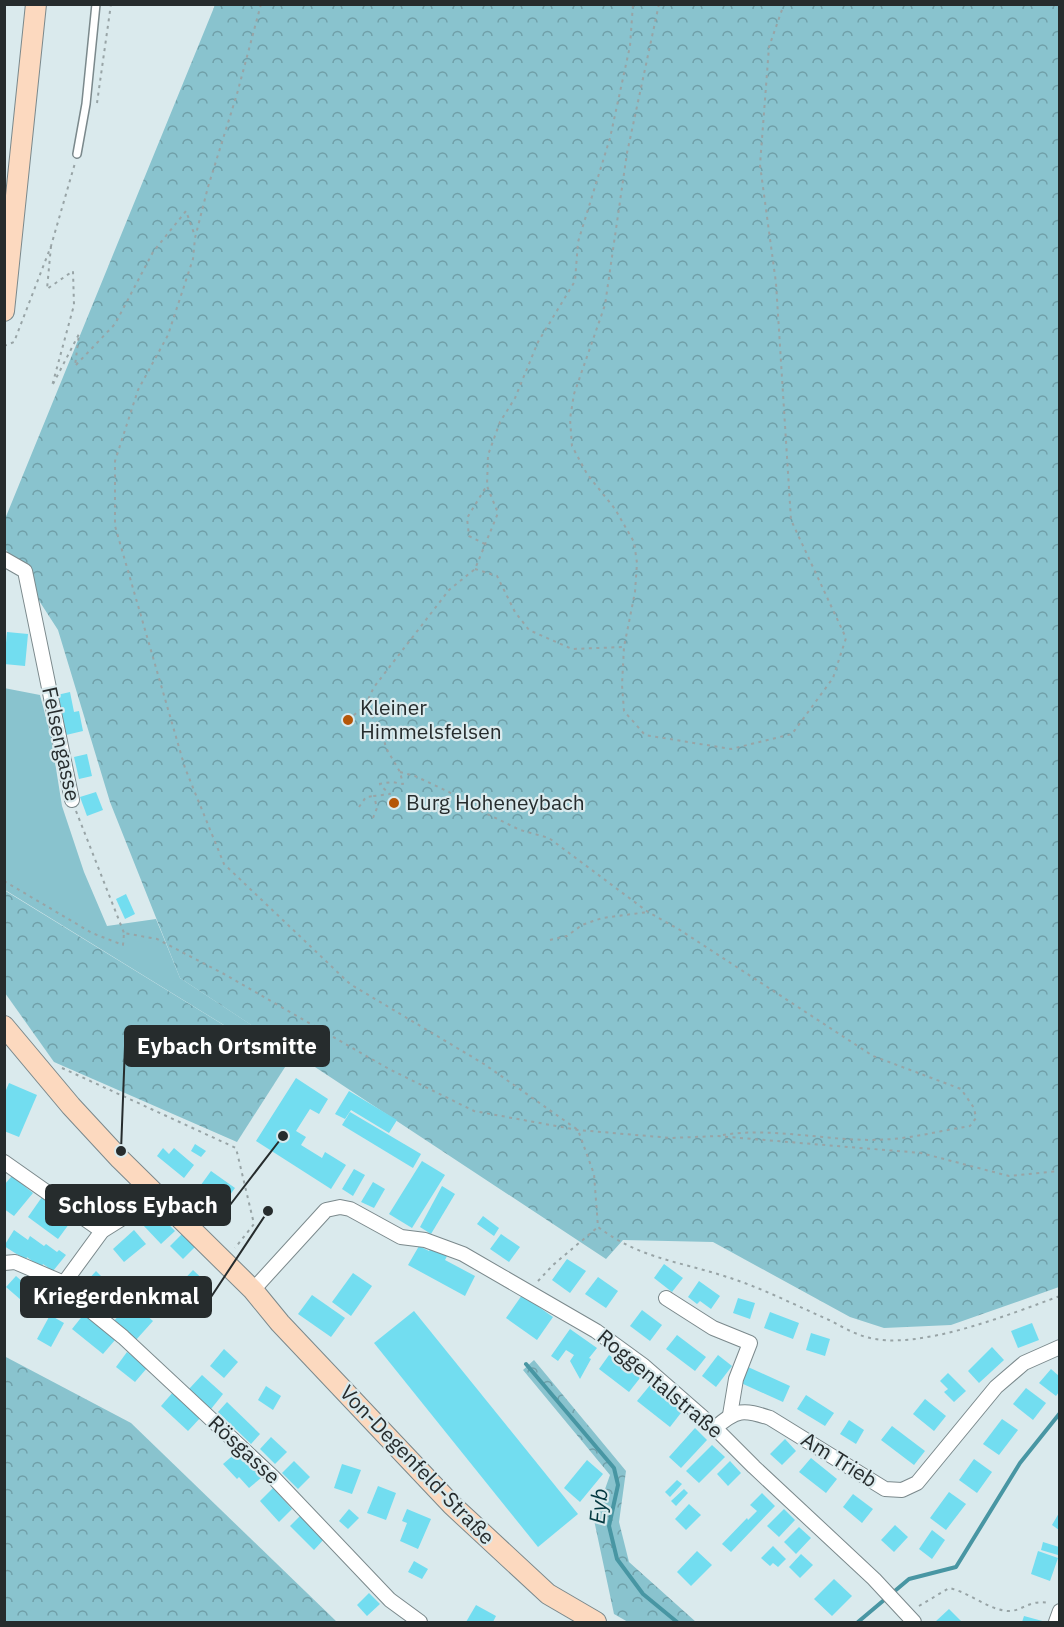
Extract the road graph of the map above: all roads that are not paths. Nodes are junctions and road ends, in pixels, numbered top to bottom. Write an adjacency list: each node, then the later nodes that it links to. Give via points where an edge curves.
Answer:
1 (36, 4): 4 (main road)
2 (96, 4): 3 (lane)
3 (77, 154)
4 (4, 311)
5 (4, 559): 6 (street, Felsengasse, via 25,571)
6 (72, 800)
7 (4, 1026): 9 (main road, Von-Degenfeld-Straße, via 71,1106)
8 (4, 1162): 10 (street)
9 (158, 1196): 10 (street); 13 (main road, Von-Degenfeld-Straße)
10 (102, 1231): 12 (street)
11 (8, 1260): 12 (street)
12 (64, 1283): 20 (street, Rösgasse, via 69,1293 123,1337 272,1476 390,1600)
13 (253, 1290): 17 (street, Roggentalstraße, via 326,1210 350,1209 401,1237 425,1240 463,1254 596,1331 680,1395); 21 (main road, Von-Degenfeld-Straße, via 452,1504 548,1594)
14 (666, 1298): 16 (street, via 713,1328 750,1343 736,1379)
15 (1059, 1347): 16 (street, Am Trieb, via 1023,1364 996,1387 916,1483 902,1490 885,1489 770,1418 749,1411)
16 (730, 1414): 17 (street)
17 (715, 1428): 19 (street, Roggentalstraße)
18 (1055, 1607): 22 (street)
19 (910, 1618)
20 (420, 1623)
21 (596, 1623)
22 (1056, 1623)

